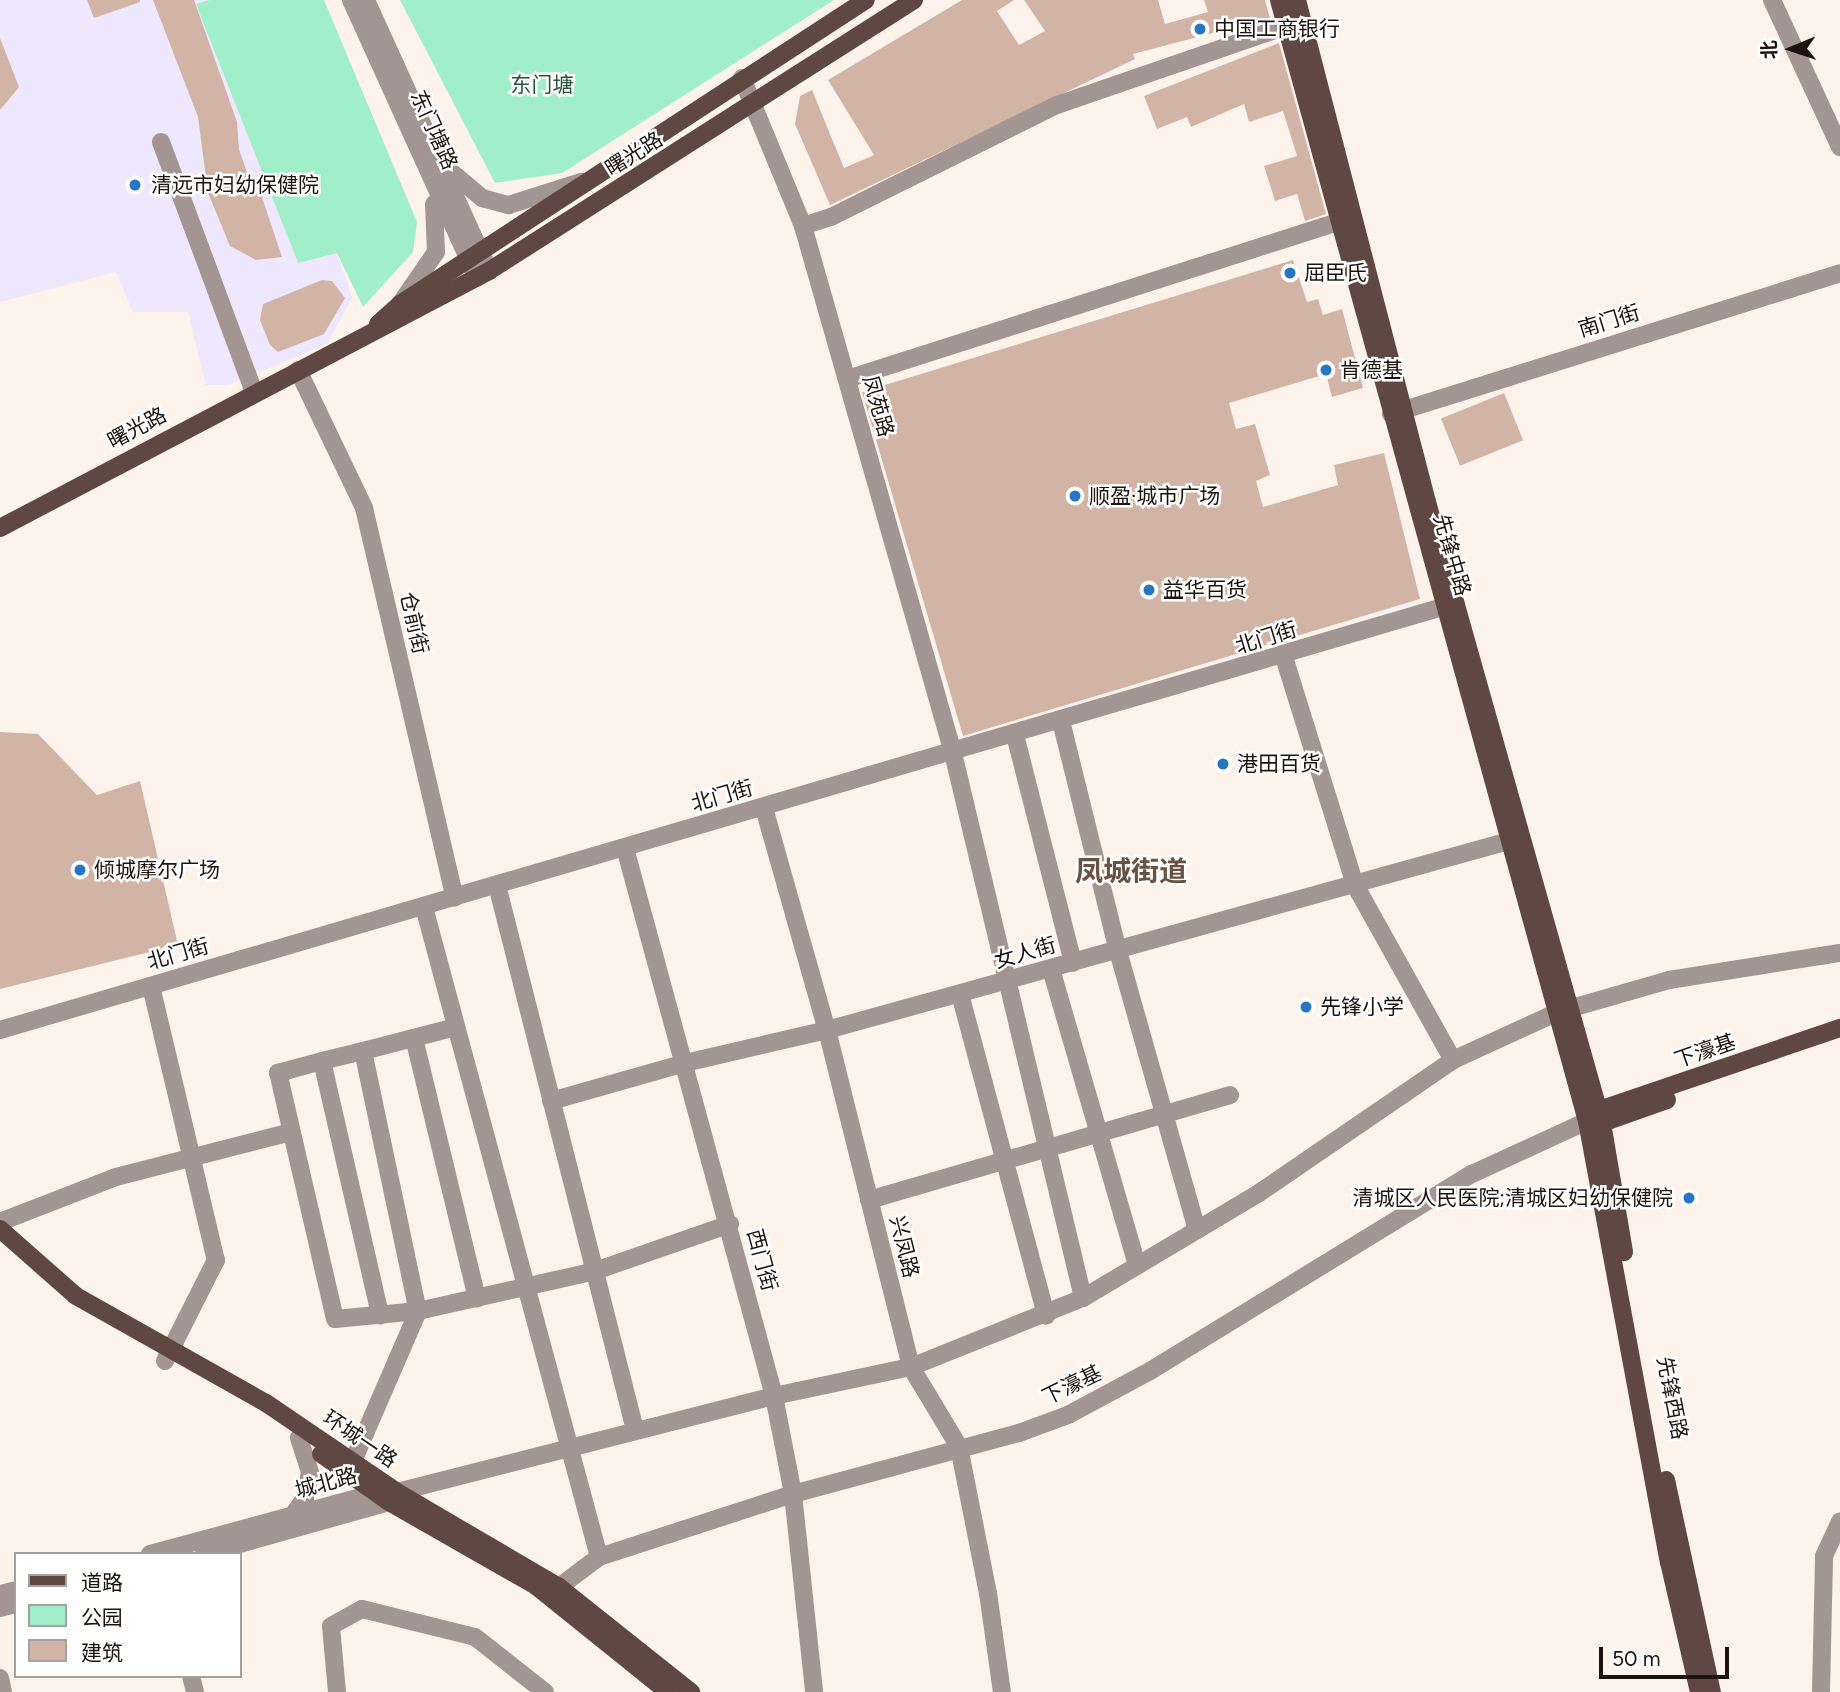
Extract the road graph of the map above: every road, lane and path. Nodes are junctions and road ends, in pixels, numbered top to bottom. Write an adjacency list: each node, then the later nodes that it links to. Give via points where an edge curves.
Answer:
1 (351, 0): 13 (street, 东门塘路)
2 (366, 0): 13 (street, 东门塘路)
3 (866, 0): 9 (main road, 曙光路)
4 (914, 0): 10 (main road, 曙光路)
5 (1279, 0): 8 (main road, 先锋中路)
6 (1297, 0): 25 (main road, 先锋中路)
7 (1772, 0): 12 (street)
8 (1287, 26): 15 (main road, 先锋中路); 16 (street, via 1057,105 831,217)
9 (742, 78): 10 (street, 凤苑路); 14 (main road, 曙光路)
10 (754, 103): 16 (street, 凤苑路); 19 (main road, 曙光路)
11 (161, 142): 24 (street)
12 (1840, 147)
13 (432, 164): 14 (street, via 482,198 509,205); 17 (street, 东门塘路); 20 (street, via 438,243 433,261)
14 (603, 173): 17 (main road, 曙光路)
15 (1338, 222): 23 (street); 25 (main road, 先锋中路)
16 (803, 226): 23 (street, 凤苑路)
17 (474, 256): 19 (street, 东门塘路); 20 (main road, 曙光路)
18 (1840, 273): 25 (street, 南门街)
19 (483, 275): 21 (main road, 曙光路, via 407,318)
20 (400, 304): 21 (main road, 曙光路)
21 (370, 331): 22 (main road, 曙光路)
22 (298, 370): 24 (main road, 曙光路); 37 (street, 仓前街, via 364,508)
23 (847, 379): 31 (street, 凤苑路)
24 (254, 393): 26 (main road, 曙光路)
25 (1398, 411): 27 (main road, 先锋中路)
26 (0, 528)
27 (1450, 605): 28 (street, 北门街); 33 (main road, 先锋中路); 46 (main road, 先锋中路)
28 (1284, 657): 29 (street, 北门街); 36 (street)
29 (1061, 721): 30 (street, 北门街); 39 (street)
30 (1015, 735): 31 (street, 北门街); 41 (street)
31 (953, 753): 32 (street, 北门街); 43 (street, 凤苑路)
32 (764, 808): 34 (street, 北门街); 50 (street, 兴凤路)
33 (1509, 841): 36 (street, 女人街); 46 (main road, 先锋中路)
34 (625, 848): 35 (street, 北门街); 56 (street, 西门街)
35 (497, 885): 37 (street, 北门街); 58 (street)
36 (1355, 885): 39 (street, 女人街); 54 (street)
37 (455, 898): 38 (street, 北门街)
38 (424, 907): 44 (street, 北门街); 47 (street)
39 (1118, 951): 41 (street, 女人街); 59 (street)
40 (1840, 953): 46 (street, via 1669,980)
41 (1073, 963): 42 (street, 女人街)
42 (1051, 969): 43 (street, 女人街); 62 (street)
43 (1007, 981): 45 (street, 女人街); 63 (street, 凤苑路)
44 (151, 986): 49 (street, 北门街); 64 (street)
45 (960, 994): 50 (street, 女人街); 65 (street)
46 (1565, 1010): 54 (street); 60 (main road, 先锋中路)
47 (456, 1027): 51 (street); 74 (street)
48 (1840, 1028): 60 (main road, 下濠基)
49 (0, 1030)
50 (827, 1030): 56 (street, 女人街); 66 (street, 兴凤路)
51 (414, 1038): 53 (street); 75 (street)
52 (1840, 1038): 60 (main road, 下濠基)
53 (363, 1051): 55 (street); 77 (street)
54 (1453, 1060): 70 (street)
55 (322, 1061): 61 (street, via 278,1073); 78 (street)
56 (685, 1063): 58 (street, 女人街); 68 (street, 西门街)
57 (1230, 1094): 59 (street)
58 (551, 1101): 73 (street)
59 (1164, 1114): 62 (street); 70 (street)
60 (1596, 1118): 85 (street, 下濠基, via 1472,1174 1150,1371 1068,1415); 105 (main road, 先锋西路, via 1669,1562); 106 (main road, 先锋西路, via 1644,1374)
61 (291, 1132): 64 (street); 78 (street, via 335,1319)
62 (1099, 1133): 63 (street); 72 (street)
63 (1047, 1148): 65 (street); 76 (street, 凤苑路)
64 (195, 1156): 67 (street, via 117,1177); 80 (street, via 216,1260)
65 (1004, 1160): 66 (street); 79 (street)
66 (869, 1200): 81 (street, 兴凤路)
67 (0, 1222)
68 (730, 1224): 73 (street); 82 (street, 西门街)
69 (0, 1229): 80 (main road, 环城一路, via 76,1296)
70 (1197, 1230): 72 (street)
71 (0, 1244): 80 (main road, 环城一路, via 39,1280)
72 (1137, 1265): 76 (street)
73 (594, 1271): 74 (street); 83 (street)
74 (524, 1287): 75 (street); 86 (street)
75 (477, 1298): 77 (street)
76 (1083, 1298): 79 (street)
77 (418, 1311): 78 (street); 87 (street)
78 (380, 1315)
79 (1046, 1316): 81 (street)
80 (167, 1355): 84 (main road, 环城一路); 87 (main road, 环城一路, via 266,1403)
81 (911, 1367): 82 (street); 85 (street, 兴凤路)
82 (774, 1396): 83 (street); 88 (street, 西门街)
83 (635, 1430): 86 (street)
84 (299, 1438): 87 (main road, 环城一路); 90 (street, via 310,1472 305,1498)
85 (958, 1447): 88 (street, 下濠基); 104 (street, 兴凤路, via 988,1593)
86 (566, 1448): 89 (street); 94 (street)
87 (351, 1467): 89 (main road, 环城一路)
88 (793, 1494): 94 (street, 下濠基); 103 (street, 西门街)
89 (387, 1496): 90 (street, 城北路); 93 (street, 城北路); 95 (main road, 环城一路); 96 (main road, 环城一路)
90 (293, 1515): 92 (street, 城北路)
91 (1840, 1521): 107 (street, via 1824,1556)
92 (157, 1552)
93 (210, 1552)
94 (599, 1557): 96 (street, 下濠基)
95 (536, 1586): 96 (street); 101 (main road, 环城一路)
96 (559, 1587): 102 (main road, 环城一路)
97 (0, 1678): 98 (street)
98 (3, 1692)
99 (337, 1692): 100 (street, via 331,1626 362,1609 475,1637)
100 (545, 1692)
101 (668, 1692)
102 (691, 1692)
103 (814, 1692)
104 (1002, 1692)
105 (1699, 1692)
106 (1712, 1692)
107 (1821, 1692)

